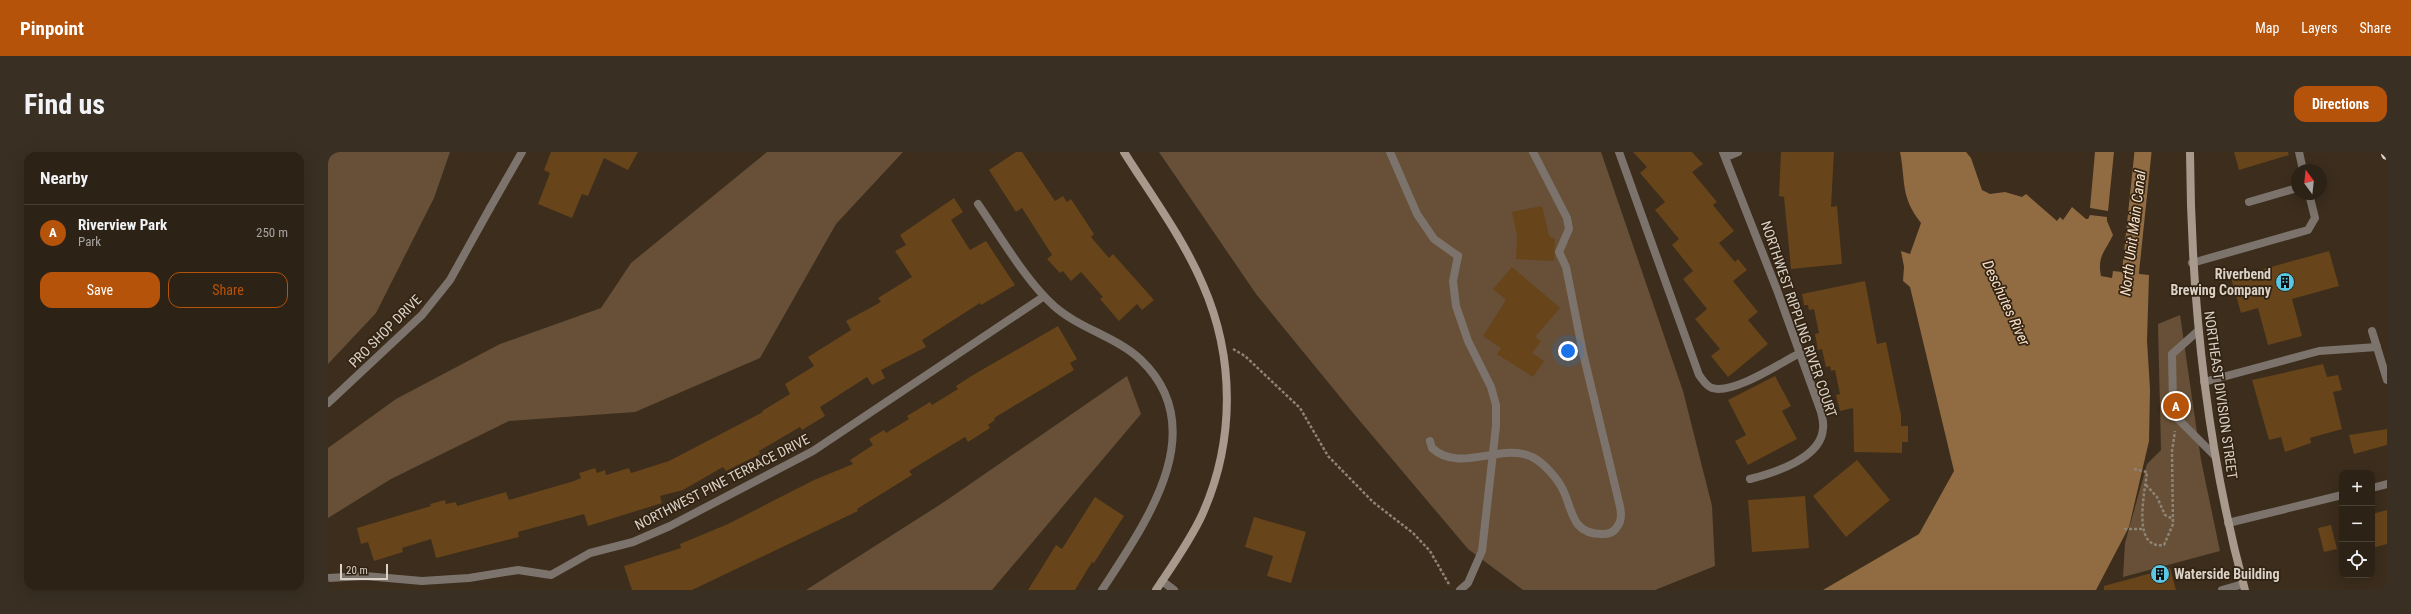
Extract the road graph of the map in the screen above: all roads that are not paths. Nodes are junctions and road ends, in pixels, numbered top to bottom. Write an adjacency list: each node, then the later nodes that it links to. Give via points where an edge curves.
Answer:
1 (522, 152): 23 (street, PRO SHOP DRIVE, via 450,280 422,315)
2 (1124, 152): 33 (main road, via 1182,244 1200,278 1222,343 1227,404 1224,440 1217,475 1202,515)
3 (1390, 152): 25 (street, via 1417,214 1434,239 1458,256 1453,281 1456,306 1468,342 1491,387 1496,405)
4 (1533, 152): 25 (street, via 1567,218 1569,229 1560,252 1566,267 1583,353 1618,498 1622,517 1619,524 1614,532 1606,534 1595,534 1582,529 1569,510 1563,490 1542,464 1532,456 1516,453)
5 (1619, 152): 20 (street, via 1699,375 1705,383 1713,388 1732,388)
6 (1738, 152): 9 (street)
7 (2190, 152): 15 (main road, NORTHEAST DIVISION STREET)
8 (2299, 152): 10 (street)
9 (1725, 155): 20 (street, NORTHWEST RIPPLING RIVER COURT)
10 (2302, 164)
11 (2291, 190): 13 (street)
12 (2310, 200): 15 (street, via 2315,218 2308,230)
13 (2249, 202)
14 (978, 204): 16 (street)
15 (2192, 263): 17 (main road, NORTHEAST DIVISION STREET)
16 (1043, 297): 32 (street, NORTHWEST PINE TERRACE DRIVE, via 813,451 670,526 633,542 590,553 551,574 518,570 469,578 422,581 365,576); 35 (street, via 1067,317 1128,349 1140,359 1156,377 1171,416 1174,431 1173,448 1159,492 1146,522)
17 (2198, 331): 22 (main road, NORTHEAST DIVISION STREET); 26 (street, via 2172,354 2173,405 2178,419)
18 (2372, 331): 19 (street)
19 (2377, 347): 21 (street); 22 (street, via 2319,351)
20 (1800, 353): 27 (street, NORTHWEST RIPPLING RIVER COURT, via 1821,412 1823,428 1819,442 1810,454 1770,474)
21 (2387, 380)
22 (2204, 382): 26 (main road, NORTHEAST DIVISION STREET)
23 (328, 404)
24 (1430, 441): 25 (street, via 1432,448 1447,458)
25 (1493, 456): 38 (street, via 1482,551 1468,583)
26 (2215, 456): 31 (main road, NORTHEAST DIVISION STREET)
27 (1750, 479)
28 (2387, 484): 29 (street)
29 (2375, 487)
30 (2339, 496): 31 (street)
31 (2228, 523): 34 (main road, NORTHEAST DIVISION STREET)
32 (328, 578)
33 (1162, 581): 36 (main road); 37 (street)
34 (2244, 587): 39 (street)
35 (1102, 590)
36 (1156, 590)
37 (1174, 590)
38 (1460, 590)
39 (2222, 590)

